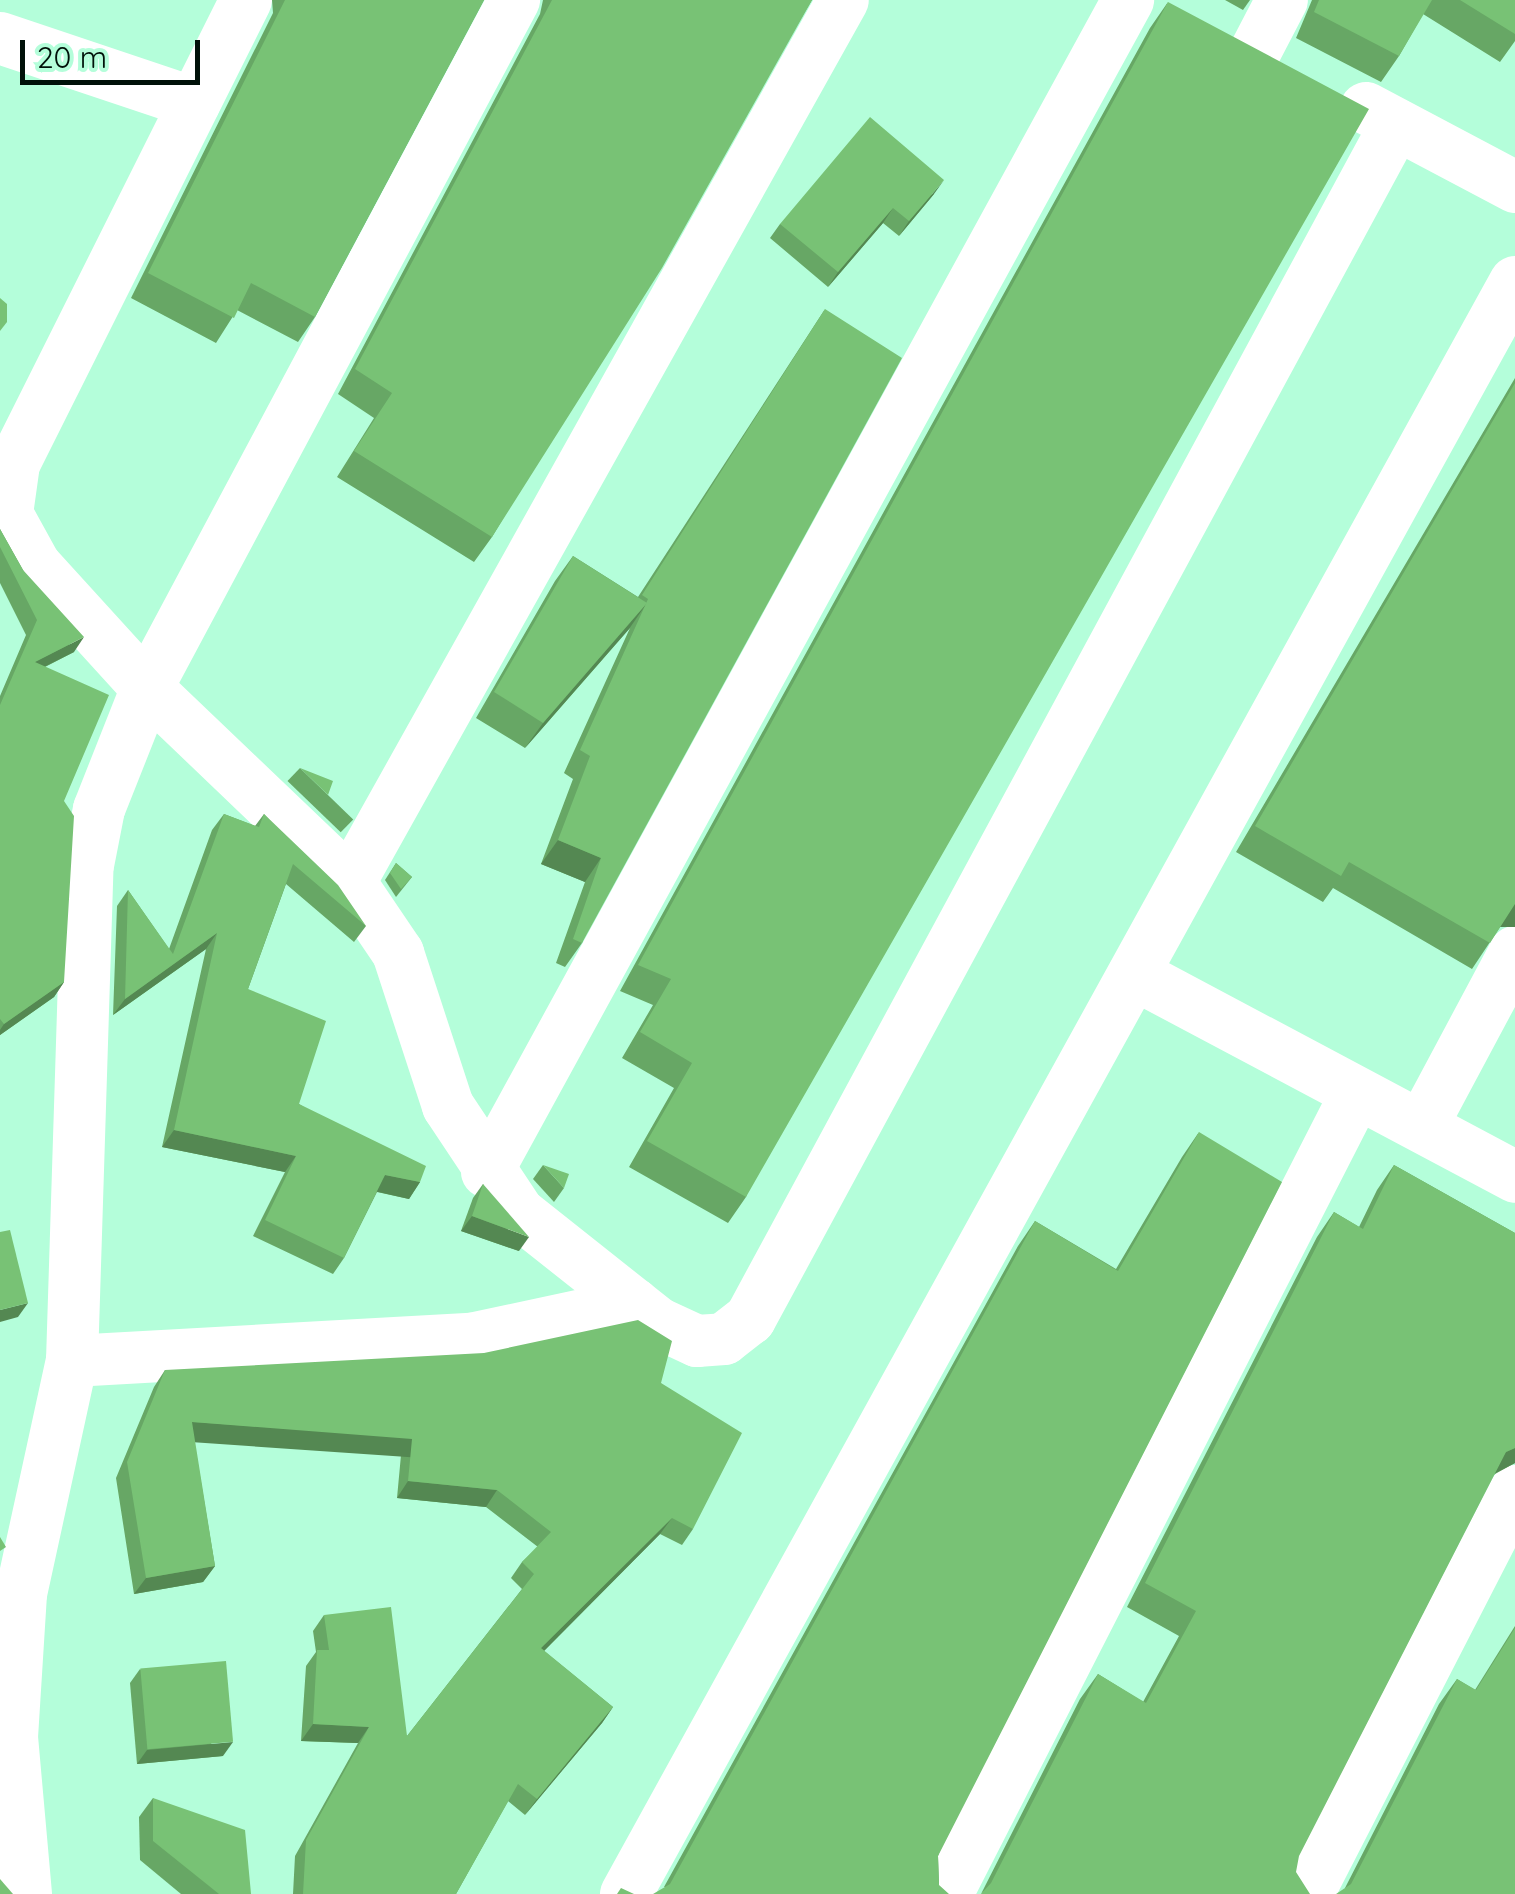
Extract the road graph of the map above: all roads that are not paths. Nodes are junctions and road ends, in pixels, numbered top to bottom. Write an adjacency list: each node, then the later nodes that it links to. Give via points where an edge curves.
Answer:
1 (246, 0): 8 (street)
2 (514, 0): 12 (street)
3 (843, 0): 13 (street)
4 (1282, 0): 7 (street)
5 (1169, 8): 7 (street); 18 (street)
6 (0, 38): 8 (street)
7 (1256, 50): 9 (street)
8 (194, 103): 12 (street, via 14,464 7,514 34,565)
9 (1396, 124): 10 (street); 20 (street, via 750,1319 724,1339 698,1341)
10 (1515, 188)
11 (1515, 282): 15 (street)
12 (146, 688): 13 (street); 21 (street, via 88,865)
13 (350, 882): 18 (street, via 398,954 448,1106)
14 (1515, 952): 17 (street)
15 (1134, 974): 16 (street); 24 (street)
16 (1356, 1094): 17 (street); 25 (street)
17 (1422, 1124): 19 (street)
18 (487, 1172): 20 (street, via 519,1213)
19 (1515, 1177)
20 (634, 1304): 21 (street, via 452,1341)
21 (72, 1361): 23 (street, via 21,1594 12,1737)
22 (1515, 1491): 26 (street)
23 (26, 1894)
24 (626, 1894)
25 (947, 1894)
26 (1308, 1894)

